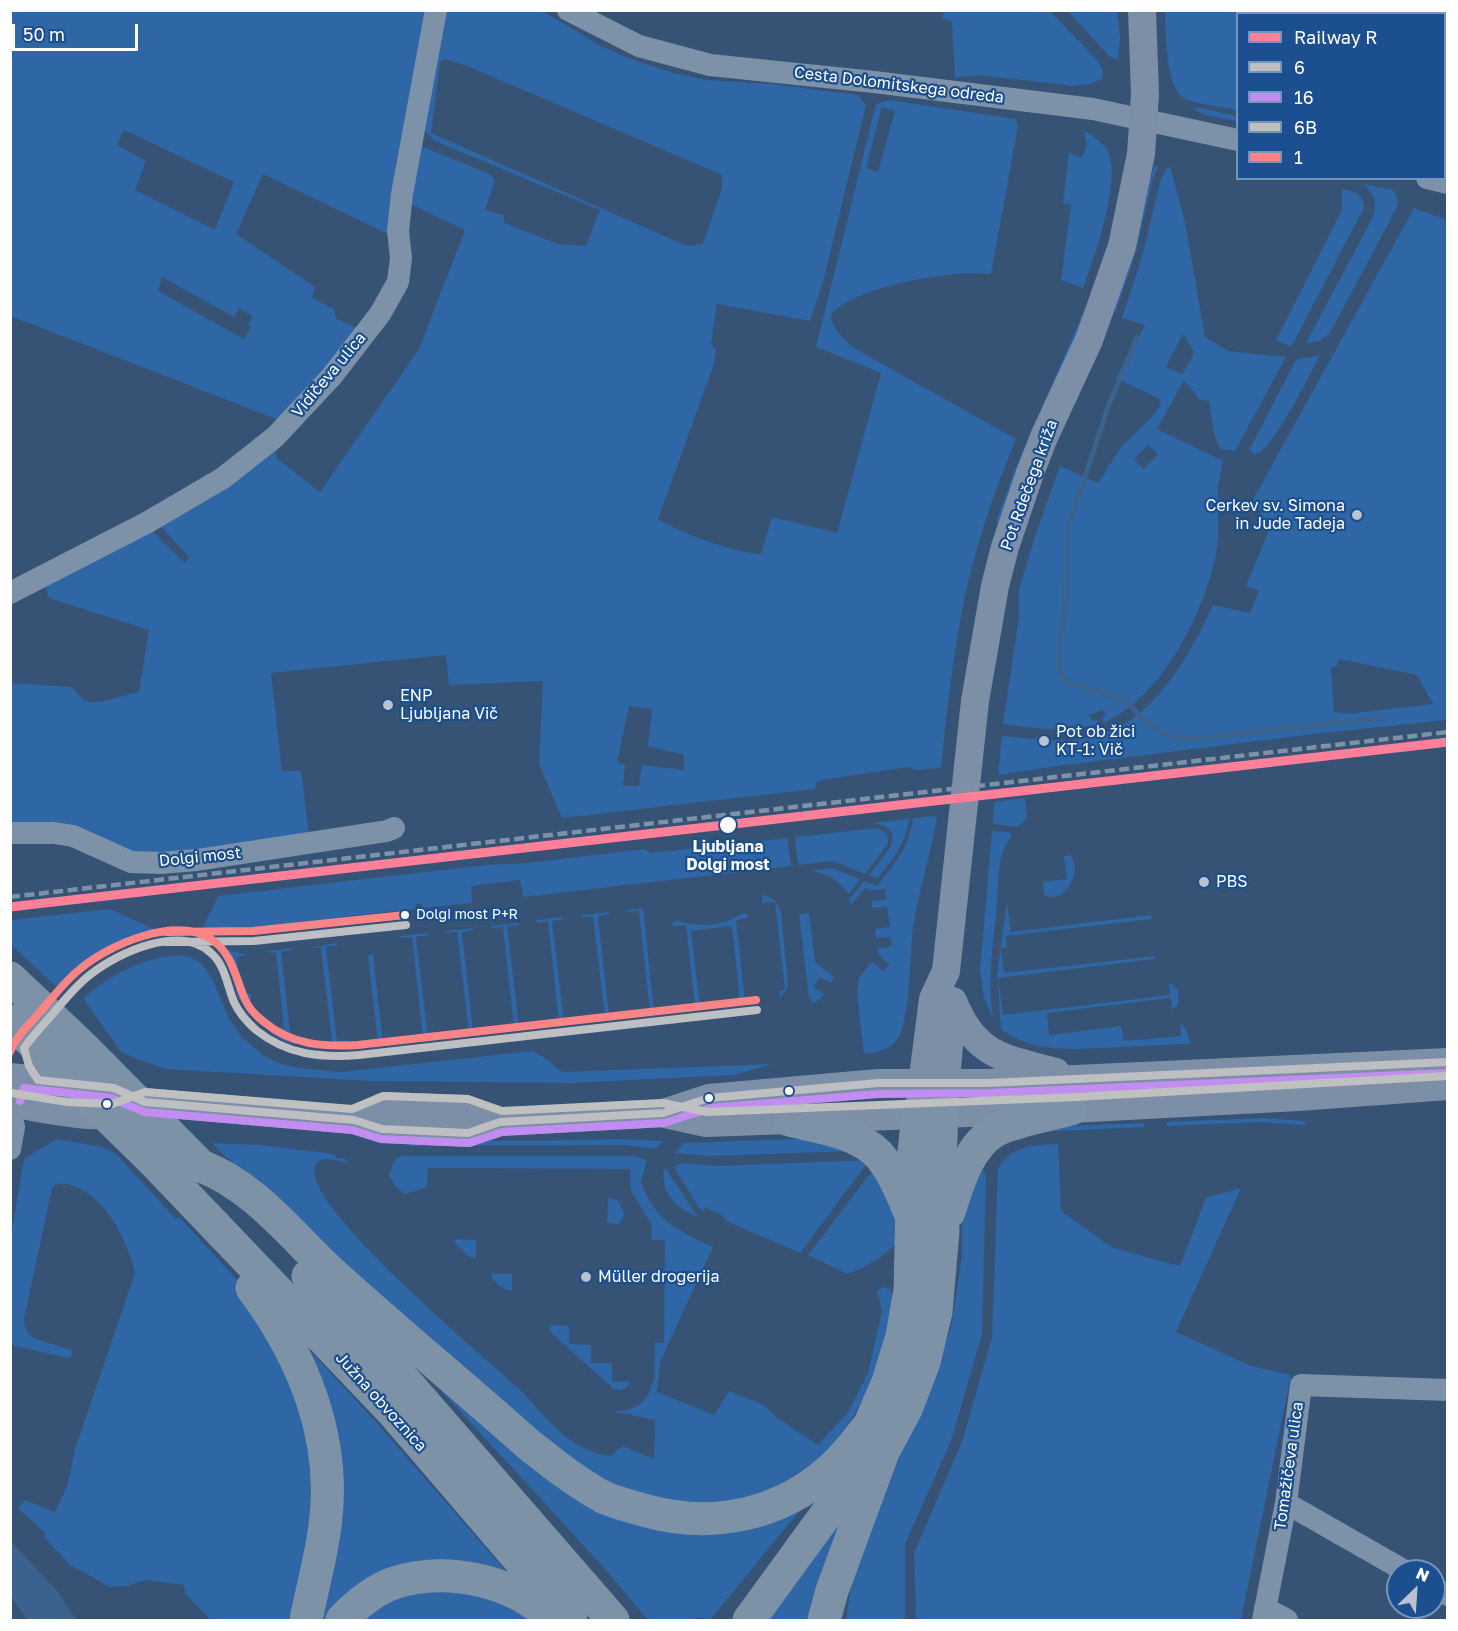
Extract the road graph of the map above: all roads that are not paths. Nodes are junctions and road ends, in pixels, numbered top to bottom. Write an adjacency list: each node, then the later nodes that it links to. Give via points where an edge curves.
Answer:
1 (436, 10): 6 (street, Vidičeva ulica, via 402,194 398,282 380,314 332,376 274,437 223,478 148,522)
2 (568, 10): 4 (street, Cesta Dolomitskega odreda, via 639,46 710,65 874,81)
3 (1142, 10): 4 (main road, Pot Rdečega križa)
4 (1144, 119): 5 (street, Cesta Dolomitskega odreda); 9 (main road, Pot Rdečega križa, via 1130,214 1113,276 1030,472 995,586 975,701)
5 (1236, 140)
6 (10, 592)
7 (394, 828): 8 (street, Dolgi most, via 162,863 131,862 73,836 54,832)
8 (10, 833)
9 (946, 970): 11 (main road, Pot Rdečega križa); 17 (main road, Pot Rdečega križa, via 933,999)
10 (10, 978): 23 (highway, bridge)
11 (953, 1001): 14 (main road, via 969,1032 992,1052); 17 (main road, Pot Rdečega križa)
12 (17, 1035): 16 (main road, via 29,1066); 23 (highway, bridge, via 157,1165 158,1175)
13 (1448, 1062): 14 (main road)
14 (1084, 1079): 17 (main road)
15 (1448, 1086): 19 (main road)
16 (17, 1087): 20 (main road, via 114,1088 145,1102 354,1120 382,1129 468,1132 500,1122)
17 (932, 1098): 19 (main road); 20 (main road, via 878,1083 709,1098); 21 (main road); 25 (highway, via 913,1161); 26 (highway)
18 (10, 1109): 22 (street, via 14,1127)
19 (1071, 1109): 26 (highway, via 1004,1127 985,1139 963,1173)
20 (663, 1113): 21 (main road, via 706,1123)
21 (789, 1120): 25 (highway, via 858,1141 879,1155)
22 (10, 1149)
23 (185, 1186): 24 (highway); 32 (highway, via 289,1343 315,1408 323,1444 327,1508); 35 (highway, Južna obvoznica, via 392,1411)
24 (242, 1197): 28 (highway, via 528,1444 605,1498 663,1515 732,1518 789,1500); 36 (highway, Južna obvoznica)
25 (912, 1217): 28 (highway, via 910,1290)
26 (943, 1231): 28 (highway, via 936,1312 924,1362 906,1409)
27 (1448, 1390): 29 (street, Tomažičeva ulica, via 1301,1385)
28 (877, 1438): 37 (highway); 38 (highway)
29 (1286, 1503): 30 (street); 31 (street, Tomažičeva ulica)
30 (1386, 1560)
31 (1264, 1614): 39 (street)
32 (306, 1620)
33 (342, 1620): 34 (highway, via 360,1603 393,1584 443,1576 476,1580 515,1593)
34 (553, 1620)
35 (571, 1620)
36 (613, 1620)
37 (749, 1620)
38 (824, 1620)
39 (1287, 1620)

